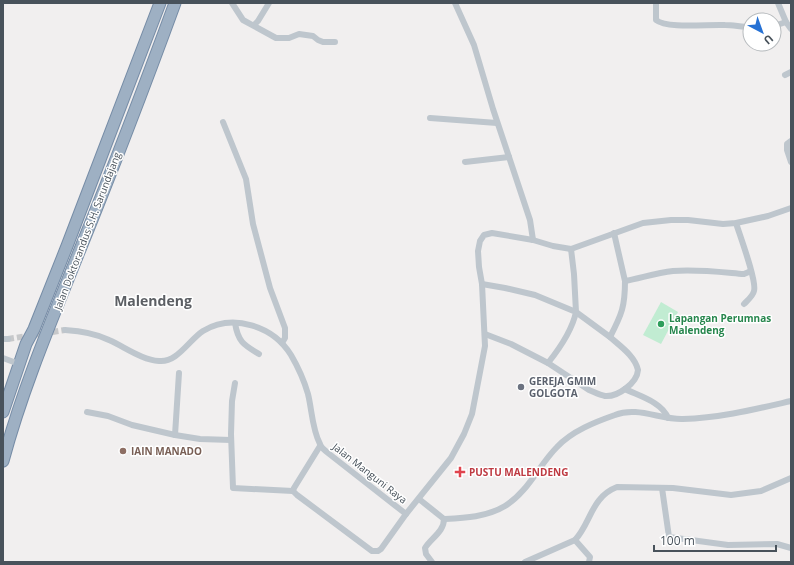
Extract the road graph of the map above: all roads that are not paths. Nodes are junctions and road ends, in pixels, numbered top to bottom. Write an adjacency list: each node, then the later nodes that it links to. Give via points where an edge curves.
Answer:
1 (160, 3): 39 (highway, Jalan Doktorandus S.H. Sarundajang, via 64,253)
2 (174, 3): 50 (highway, Jalan Doktorandus S.H. Sarundajang, via 30,375)
3 (232, 3): 10 (street, via 244,20)
4 (269, 3): 10 (street)
5 (455, 3): 16 (street, via 474,45)
6 (656, 3): 11 (street, via 656,20 660,23)
7 (778, 3): 8 (street)
8 (786, 22): 9 (street); 12 (street)
9 (782, 23)
10 (254, 25): 13 (street, via 276,38 289,38 299,34 313,36 323,42)
11 (742, 26)
12 (791, 29)
13 (335, 42)
14 (430, 118): 16 (street)
15 (223, 122): 35 (street, via 246,179 253,224 268,281 285,328)
16 (497, 123): 18 (street)
17 (791, 141): 20 (street, via 786,148)
18 (509, 157): 19 (street); 24 (street, via 530,220)
19 (465, 162)
20 (791, 162)
21 (791, 208): 22 (street, Jalan Manguni Raya)
22 (736, 224): 23 (street, Jalan Manguni Raya, via 671,220 643,223); 26 (street)
23 (614, 233): 25 (street, Jalan Manguni Raya); 27 (street)
24 (533, 240): 25 (street, Jalan Manguni Raya); 28 (street, Jalan Manguni Raya, via 492,233 484,235 478,251)
25 (571, 249): 30 (street)
26 (751, 271): 27 (street, via 744,274 689,270 658,273); 29 (street, via 754,290)
27 (625, 281): 34 (street, via 625,300)
28 (482, 284): 30 (street, via 535,295); 33 (street, Jalan Manguni Raya)
29 (744, 304)
30 (576, 312): 34 (street); 38 (street, via 565,338)
31 (235, 323): 32 (street, Jalan Manguni Raya, via 214,326 203,331 164,362 149,359 89,333); 35 (street, Jalan Manguni Raya, via 262,328); 36 (street, via 240,341)
32 (65, 330)
33 (485, 334): 38 (street); 54 (street, Jalan Manguni Raya, via 479,381 472,414 464,434 451,458)
34 (610, 337): 42 (street, via 628,354 637,367 638,374)
35 (282, 343): 49 (street, Jalan Manguni Raya, via 302,375)
36 (259, 354)
37 (3, 358): 39 (street)
38 (548, 363): 42 (street, via 589,390 605,396)
39 (18, 364): 44 (highway, Jalan Doktorandus S.H. Sarundajang)
40 (179, 373): 47 (street)
41 (235, 384): 48 (street)
42 (625, 389): 46 (street, via 655,403 666,412)
43 (791, 401): 46 (street, via 730,414 686,419)
44 (3, 412)
45 (87, 412): 47 (street)
46 (668, 418): 56 (street, via 631,412 610,416 573,433 556,447 519,495 505,507 479,515)
47 (175, 435): 48 (street)
48 (231, 440): 53 (street, via 233,488)
49 (320, 446): 53 (street); 55 (street, Jalan Manguni Raya)
50 (3, 461)
51 (791, 478): 52 (street, via 761,491 738,495)
52 (662, 488): 57 (street, via 617,487 610,490 595,506); 58 (street, via 669,537 721,545 777,544)
53 (293, 491): 55 (street, via 372,551 381,549)
54 (419, 499): 55 (street, Jalan Manguni Raya); 56 (street)
55 (406, 514)
56 (444, 519): 59 (street, via 441,530 425,548)
57 (575, 540): 60 (street); 61 (street, via 590,557)
58 (791, 548)
59 (432, 562)
60 (525, 562)
61 (589, 562)

